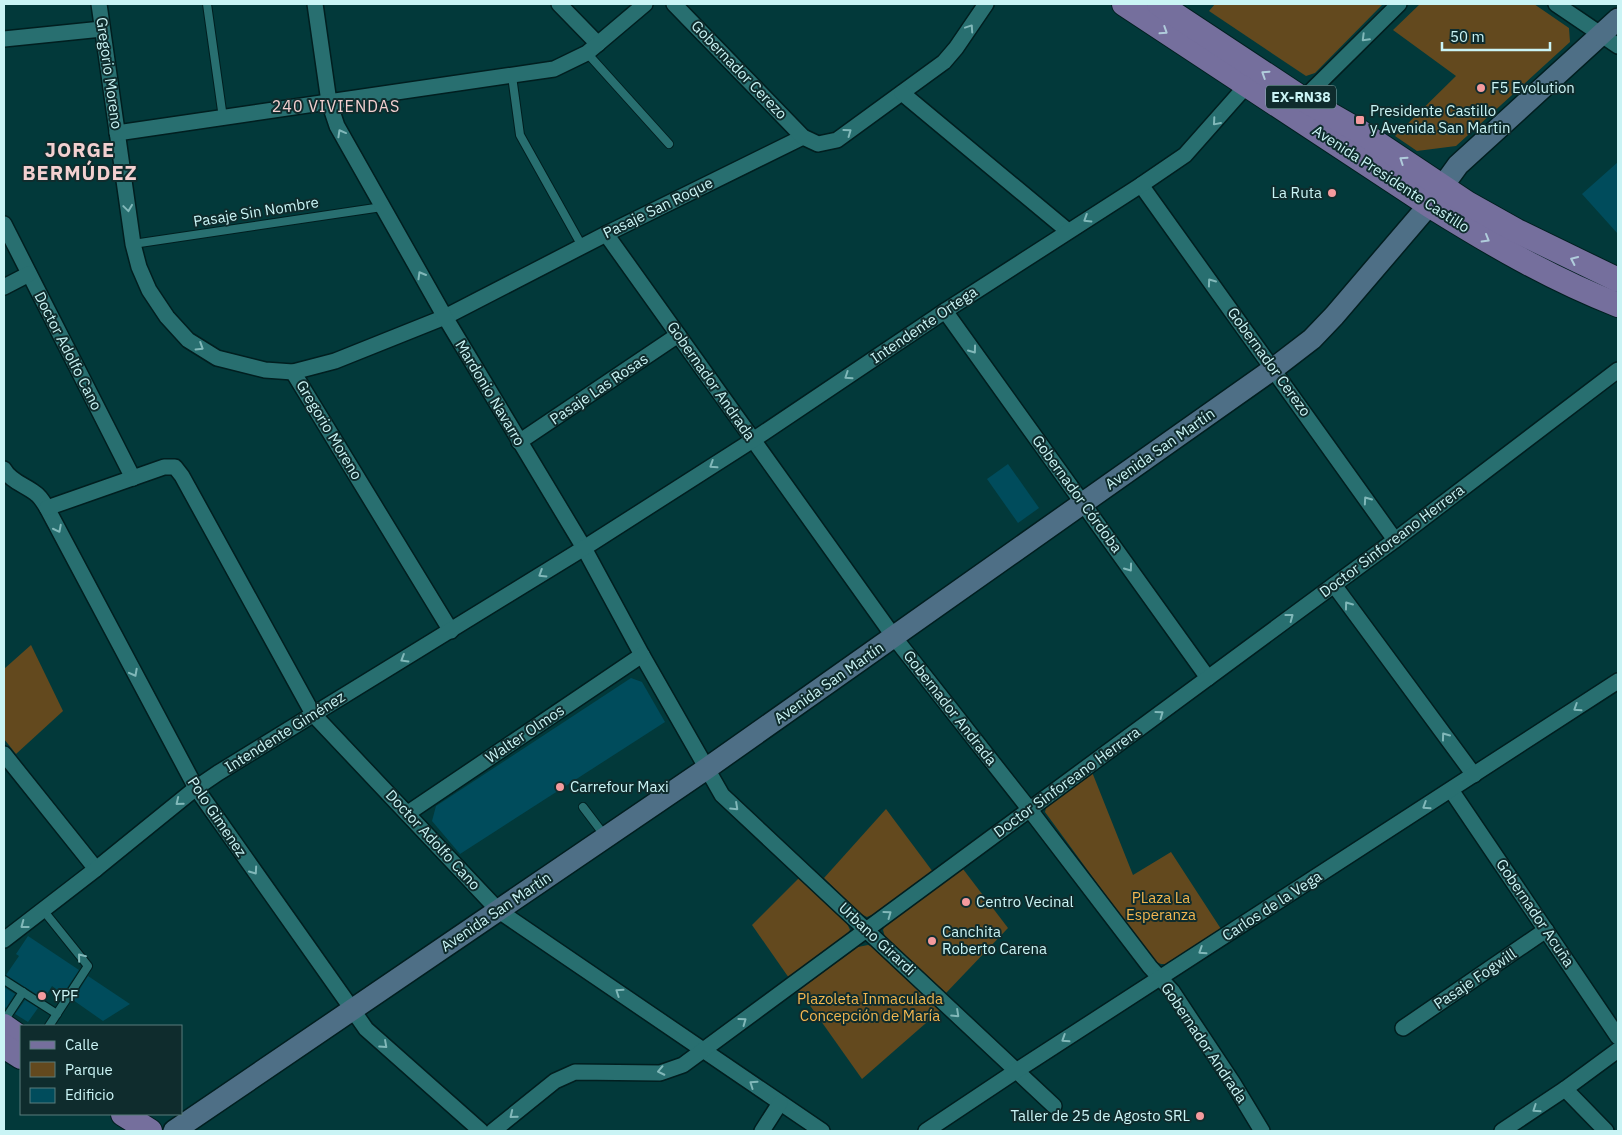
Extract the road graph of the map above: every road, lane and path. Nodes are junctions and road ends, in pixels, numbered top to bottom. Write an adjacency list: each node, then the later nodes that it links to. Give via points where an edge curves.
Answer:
1 (99, 4): 13 (street, Gregorio Moreno)
2 (208, 4): 22 (lane)
3 (315, 4): 21 (street, Mardonio Navarro)
4 (559, 4): 16 (street)
5 (645, 4): 16 (street)
6 (674, 4): 24 (street, Gobernador Cerezo)
7 (986, 4): 19 (street, one-way to 7, via 944,62)
8 (1124, 4): 18 (main road, Avenida Presidente Castillo / EX-RN38, one-way to 18)
9 (1160, 4): 20 (main road, Avenida Presidente Castillo / EX-RN38, one-way to 9)
10 (1399, 4): 20 (street, one-way to 20)
11 (1556, 4): 15 (street)
12 (1618, 18): 15 (main road)
13 (102, 29): 14 (street); 23 (street, Gregorio Moreno)
14 (4, 39)
15 (1613, 40): 27 (main road, via 1469,174)
16 (593, 48): 17 (street, via 554,69); 25 (lane)
17 (512, 76): 21 (street); 34 (lane, via 520,135)
18 (1248, 85): 26 (street, Intendente Ortega, one-way to 26, via 1185,155); 28 (main road, Avenida Presidente Castillo / EX-RN38)
19 (902, 93): 24 (street, one-way to 19, via 818,144 837,140); 31 (street)
20 (1303, 99): 27 (main road, Avenida Presidente Castillo / EX-RN38, one-way to 20, via 1359,130)
21 (329, 102): 22 (street); 29 (street, Mardonio Navarro, one-way to 21, via 337,126)
22 (223, 118): 23 (street)
23 (118, 133): 33 (street, Gregorio Moreno, one-way to 33)
24 (803, 137): 32 (street, Pasaje San Roque)
25 (669, 144)
26 (1141, 185): 31 (street, Intendente Ortega, one-way to 31); 42 (street, Gobernador Cerezo, one-way to 26)
27 (1444, 187): 28 (main road, Avenida San Martín); 36 (main road, Avenida Presidente Castillo / EX-RN38, one-way to 27, via 1517,232)
28 (1429, 205): 38 (main road, Avenida Presidente Castillo / EX-RN38, one-way to 38, via 1511,254); 42 (main road, Avenida San Martín, via 1312,339)
29 (382, 207): 33 (lane, Pasaje Sin Nombre); 40 (street, Mardonio Navarro, one-way to 29)
30 (4, 224): 35 (street, Doctor Adolfo Cano)
31 (1068, 231): 39 (street, Intendente Ortega)
32 (606, 234): 34 (street, Pasaje San Roque); 41 (street, Gobernador Andrada)
33 (133, 244): 44 (street, Gregorio Moreno, one-way to 44, via 149,290 188,340 216,358 265,370)
34 (582, 246): 40 (street, Pasaje San Roque)
35 (29, 274): 37 (street); 48 (street, Doctor Adolfo Cano)
36 (1618, 280)
37 (4, 287)
38 (1618, 305)
39 (945, 311): 45 (street, Intendente Ortega, one-way to 45); 49 (street, Gobernador Córdoba, one-way to 49)
40 (445, 317): 44 (street, Pasaje San Roque, via 335,361); 46 (street, Mardonio Navarro)
41 (678, 335): 45 (street, Gobernador Andrada); 46 (street, Pasaje Las Rosas)
42 (1273, 368): 49 (main road, Avenida San Martín); 51 (street, Gobernador Cerezo, one-way to 42)
43 (1618, 370): 51 (street, Doctor Sinforeano Herrera)
44 (293, 372): 54 (street, Gregorio Moreno)
45 (752, 440): 52 (street, Intendente Ortega, one-way to 52); 55 (street, Gobernador Andrada)
46 (519, 442): 52 (street, Mardonio Navarro)
47 (4, 468): 50 (street, Polo Gimenez, via 14,480 37,494)
48 (133, 478): 50 (street); 59 (street, Doctor Adolfo Cano, via 164,467 175,467 182,476)
49 (1083, 503): 55 (main road, Avenida San Martín); 57 (street, Gobernador Córdoba, one-way to 57)
50 (47, 508): 63 (street, Polo Gimenez, one-way to 63)
51 (1395, 540): 53 (street, Doctor Sinforeano Herrera)
52 (584, 548): 54 (street, Intendente Giménez, one-way to 54); 56 (street, Mardonio Navarro)
53 (1334, 585): 57 (street, Doctor Sinforeano Herrera, one-way to 53); 62 (street, one-way to 53)
54 (451, 631): 59 (street, Intendente Giménez, one-way to 59)
55 (894, 637): 61 (main road, Avenida San Martín); 66 (street, Gobernador Andrada)
56 (642, 655): 61 (street, Mardonio Navarro); 67 (street, Walter Olmos)
57 (1208, 678): 66 (street, Doctor Sinforeano Herrera, one-way to 57)
58 (1618, 681): 62 (street, Carlos de la Vega, one-way to 62)
59 (313, 714): 63 (street, Intendente Giménez); 67 (street, Doctor Adolfo Cano)
60 (4, 754): 69 (street)
61 (706, 769): 68 (main road, Avenida San Martín); 72 (street, Urbano Girardi, one-way to 72, via 722,795)
62 (1474, 775): 64 (street, Carlos de la Vega)
63 (196, 788): 69 (street, Intendente Giménez, one-way to 69); 78 (street, Polo Gimenez, one-way to 78)
64 (1451, 790): 73 (street, Gobernador Acuña); 75 (street, Carlos de la Vega, one-way to 75)
65 (583, 807): 68 (lane)
66 (1030, 810): 72 (street, Doctor Sinforeano Herrera, one-way to 66); 75 (street, Gobernador Andrada)
67 (408, 813): 71 (street, Doctor Adolfo Cano)
68 (606, 837): 71 (main road, Avenida San Martín)
69 (96, 869): 70 (street, Intendente Giménez)
70 (43, 910): 74 (street, Intendente Giménez, one-way to 74); 79 (lane, one-way to 70, via 88,966)
71 (499, 911): 78 (main road, Avenida San Martín); 87 (street, Doctor Adolfo Cano, one-way to 71)
72 (867, 929): 87 (street, Doctor Sinforeano Herrera, one-way to 72); 90 (street, Urbano Girardi, one-way to 90)
73 (1546, 930): 83 (street, Pasaje Fogwill); 85 (street, Gobernador Acuña)
74 (4, 940)
75 (1160, 978): 90 (street, Carlos de la Vega, one-way to 90); 102 (street, Gobernador Andrada, via 1172,991)
76 (4, 980): 77 (lane)
77 (23, 992): 79 (lane); 80 (lane)
78 (352, 1009): 96 (main road, Avenida San Martín); 97 (street, Polo Gimenez, one-way to 97, via 366,1029)
79 (57, 1014): 81 (lane)
80 (4, 1021)
81 (50, 1025)
82 (4, 1026): 84 (main road)
83 (1403, 1028)
84 (20, 1037)
85 (1618, 1037)
86 (4, 1046): 89 (main road)
87 (704, 1050): 92 (street, Doctor Adolfo Cano, one-way to 87); 98 (street, Doctor Sinforeano Herrera, one-way to 98, via 683,1065 660,1073 575,1072 555,1081)
88 (1618, 1050): 91 (street)
89 (20, 1056)
90 (1016, 1071): 93 (street, Urbano Girardi); 101 (street, Carlos de la Vega)
91 (1566, 1089): 103 (street, one-way to 103); 104 (street)
92 (780, 1103): 99 (street); 100 (street, Doctor Adolfo Cano)
93 (1054, 1106)
94 (125, 1115): 95 (main road)
95 (150, 1131)
96 (174, 1131)
97 (481, 1131)
98 (493, 1131)
99 (762, 1131)
100 (822, 1131)
101 (926, 1131)
102 (1262, 1131)
103 (1502, 1131)
104 (1606, 1131)

